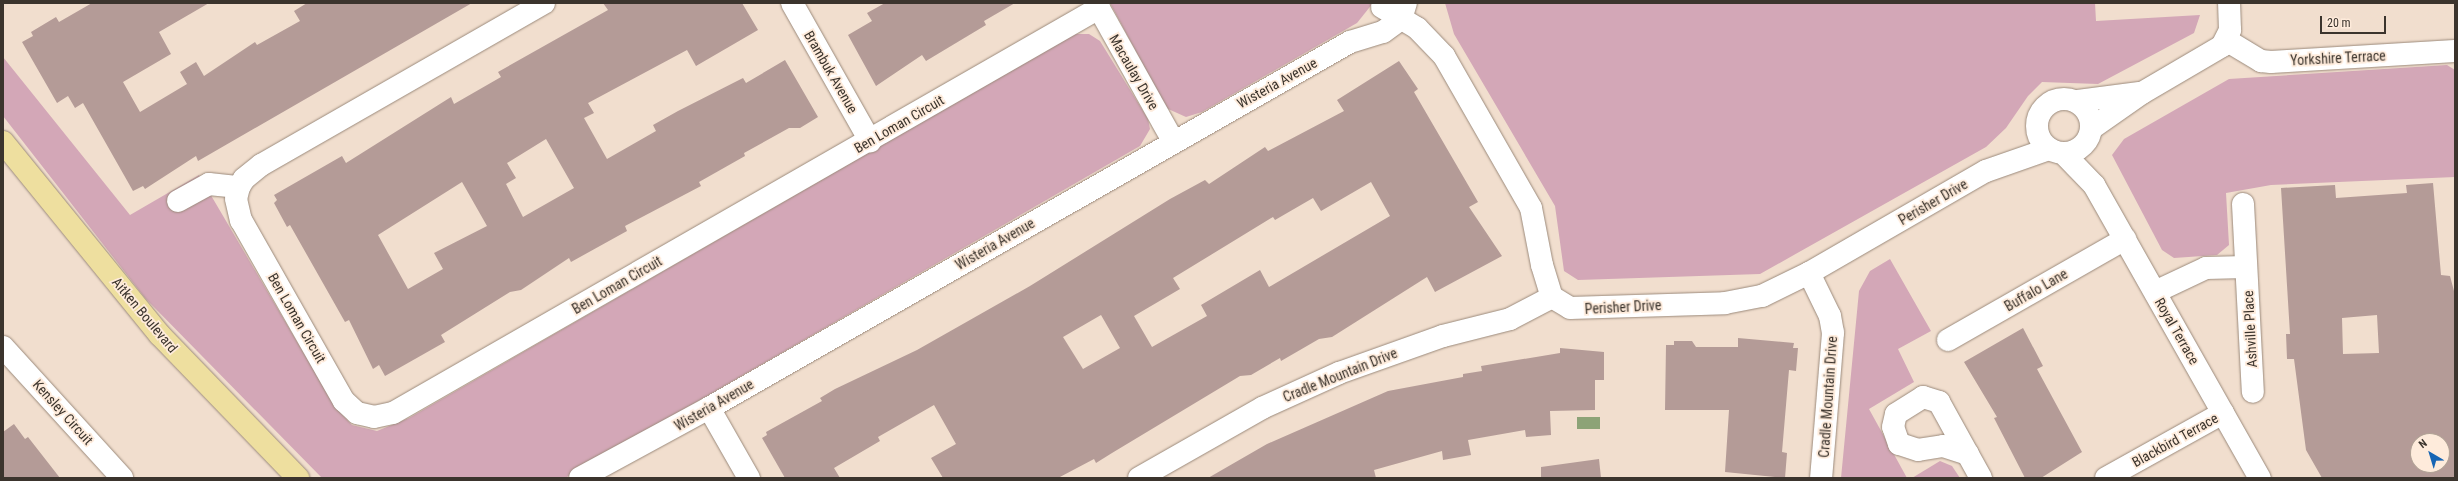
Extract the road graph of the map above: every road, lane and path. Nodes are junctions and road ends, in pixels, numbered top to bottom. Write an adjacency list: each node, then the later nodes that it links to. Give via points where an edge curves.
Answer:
1 (544, 3): 20 (street, via 261,165)
2 (792, 3): 14 (street, Brambuk Avenue)
3 (2229, 3): 7 (street, via 2230,30)
4 (1097, 5): 14 (street, Ben Loman Circuit); 15 (street, Macaulay Drive)
5 (1383, 5): 6 (street); 8 (street, Wisteria Avenue)
6 (1404, 11): 8 (street, Wisteria Avenue, via 1383,32); 27 (street, via 1444,56 1525,196 1536,223 1542,265)
7 (2226, 40): 9 (street, Yorkshire Terrace, via 2261,61 2271,62); 10 (street, via 2198,62)
8 (1350, 42): 15 (street, Wisteria Avenue)
9 (2455, 50)
10 (2142, 93): 11 (street); 13 (street)
11 (2078, 101): 12 (street, via 2060,98 2052,101 2044,106); 13 (street, via 2089,113)
12 (2037, 122): 17 (street, via 2039,137); 18 (street, Perisher Drive)
13 (2089, 135): 17 (street, via 2072,152); 19 (street, Royal Terrace)
14 (870, 141): 20 (street, Ben Loman Circuit, via 393,413 374,417 357,413 344,401 241,220 236,199)
15 (1173, 141): 31 (street, Wisteria Avenue)
16 (3, 142): 37 (main road, Aitken Boulevard, via 160,335)
17 (2056, 151): 18 (street, Perisher Drive); 19 (street, Royal Terrace)
18 (1986, 171): 25 (street, Perisher Drive)
19 (2094, 185): 23 (street, Royal Terrace)
20 (239, 187): 21 (street, via 209,184)
21 (178, 201)
22 (2243, 204): 24 (street, Ashville Place)
23 (2125, 239): 26 (street, Royal Terrace); 28 (street, Buffalo Lane)
24 (2246, 267): 26 (street, via 2206,268); 30 (street, Ashville Place)
25 (1809, 273): 27 (street, Perisher Drive, via 1762,296 1725,303 1582,309 1570,308); 42 (street, Cradle Mountain Drive, via 1830,316 1833,332)
26 (2155, 292): 32 (street, Royal Terrace)
27 (1552, 297): 35 (street, Cradle Mountain Drive, via 1510,319 1442,336 1339,373 1262,408)
28 (1948, 340)
29 (3, 347): 36 (street, Kensley Circuit)
30 (2253, 392)
31 (709, 408): 33 (street, Wisteria Avenue); 40 (street)
32 (2224, 413): 44 (street, Blackbird Terrace); 45 (street, Royal Terrace)
33 (641, 447): 38 (street, Wisteria Avenue); 39 (street, Wisteria Avenue)
34 (1968, 454): 43 (street)
35 (1169, 471): 41 (street, Cradle Mountain Drive)
36 (122, 478)
37 (298, 478)
38 (580, 478)
39 (602, 478)
40 (749, 478)
41 (1139, 478)
42 (1821, 478)
43 (1981, 478)
44 (2106, 478)
45 (2260, 478)

